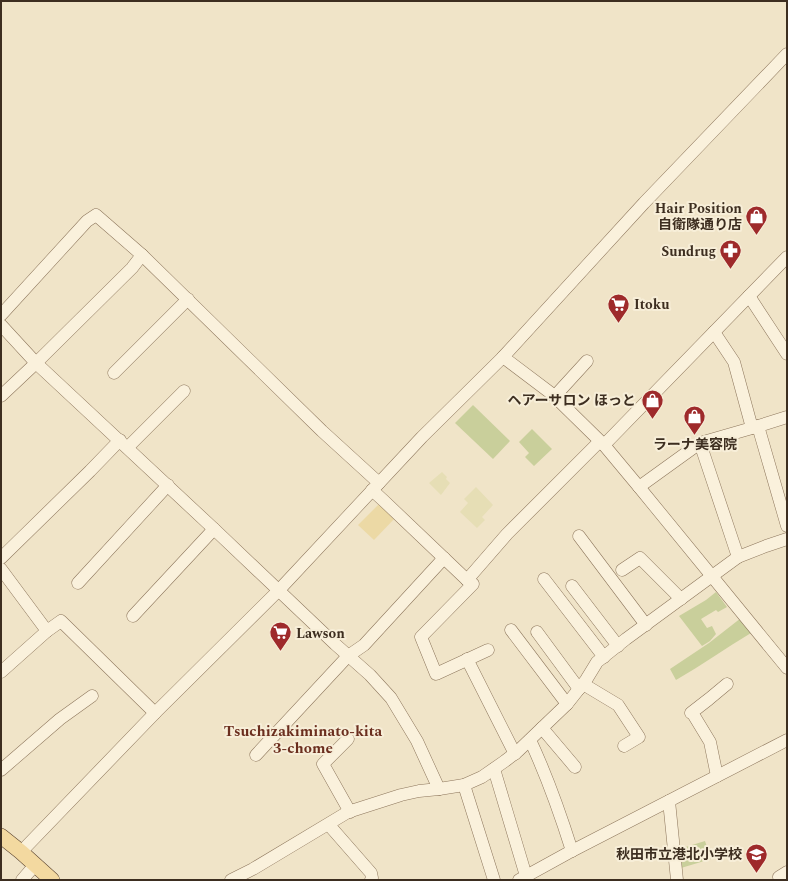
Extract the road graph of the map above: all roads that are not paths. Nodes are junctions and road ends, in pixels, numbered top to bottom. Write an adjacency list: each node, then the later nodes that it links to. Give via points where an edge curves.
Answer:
1 (787, 54): 10 (street, via 644,203)
2 (142, 255): 5 (street); 6 (street, via 96,215 87,221); 12 (street)
3 (786, 259): 4 (street)
4 (749, 296): 8 (street); 9 (street)
5 (188, 299): 13 (street); 23 (street)
6 (1, 315)
7 (1, 325): 12 (street)
8 (714, 332): 18 (street, via 734,362); 21 (street)
9 (787, 354)
10 (503, 357): 16 (street); 23 (street)
11 (587, 361): 16 (street)
12 (36, 363): 15 (street); 20 (street)
13 (114, 373)
14 (184, 391): 20 (street)
15 (1, 396)
16 (554, 396): 21 (street)
17 (787, 417): 18 (street)
18 (755, 427): 19 (street); 25 (street)
19 (700, 443): 24 (street); 29 (street)
20 (124, 444): 22 (street); 30 (street, via 90,471)
21 (602, 444): 24 (street); 36 (street, via 507,534)
22 (168, 485): 26 (street); 37 (street)
23 (375, 487): 31 (street, via 384,501); 39 (street)
24 (639, 487): 34 (street)
25 (787, 526)
26 (214, 528): 39 (street); 41 (street)
27 (579, 536): 42 (street)
28 (787, 539): 29 (street)
29 (738, 557): 34 (street)
30 (1, 558)
31 (444, 558): 36 (street); 48 (street, via 364,645)
32 (1, 569): 43 (street)
33 (622, 570): 40 (street, via 640,558)
34 (712, 576): 40 (street); 51 (street)
35 (544, 579): 49 (street)
36 (467, 580): 50 (street, via 473,584 421,637 436,674)
37 (78, 583)
38 (572, 586): 46 (street)
39 (278, 590): 48 (street); 57 (street)
40 (681, 598): 42 (street)
41 (133, 616)
42 (646, 625): 46 (street)
43 (47, 630): 52 (street); 57 (street, via 61,621)
44 (510, 630): 56 (street)
45 (537, 632): 54 (street)
46 (618, 646): 49 (street)
47 (488, 650): 50 (street)
48 (348, 656): 64 (street); 70 (street, via 391,698 417,741)
49 (604, 657): 54 (street, via 597,662)
50 (467, 659): 63 (street)
51 (787, 668)
52 (1, 672)
53 (727, 684): 68 (street, via 691,713 710,742)
54 (581, 686): 56 (street); 62 (street, via 618,705 639,737)
55 (92, 696): 67 (street, via 60,719)
56 (567, 704): 58 (street)
57 (156, 712): 76 (street)
58 (542, 728): 60 (street); 65 (street)
59 (348, 739): 72 (street, via 323,764)
60 (530, 740): 63 (street); 75 (street, via 559,810)
61 (787, 740): 68 (street)
62 (624, 746)
63 (514, 754): 66 (street)
64 (256, 755)
65 (575, 767)
66 (494, 769): 69 (street); 79 (street)
67 (1, 770)
68 (718, 776): 71 (street)
69 (464, 785): 70 (street); 84 (street)
70 (439, 789): 72 (street, via 418,791)
71 (669, 801): 75 (street); 85 (street)
72 (350, 812): 73 (street)
73 (329, 825): 82 (street); 83 (street, via 371,873)
74 (1, 836): 76 (main road)
75 (572, 851): 79 (street)
76 (21, 852): 77 (main road)
77 (35, 865): 80 (street); 81 (main road)
78 (787, 872): 86 (street, via 779,877)
79 (523, 878)
80 (22, 880)
81 (52, 880)
82 (231, 880)
83 (371, 880)
84 (494, 880)
85 (677, 880)
86 (780, 880)

